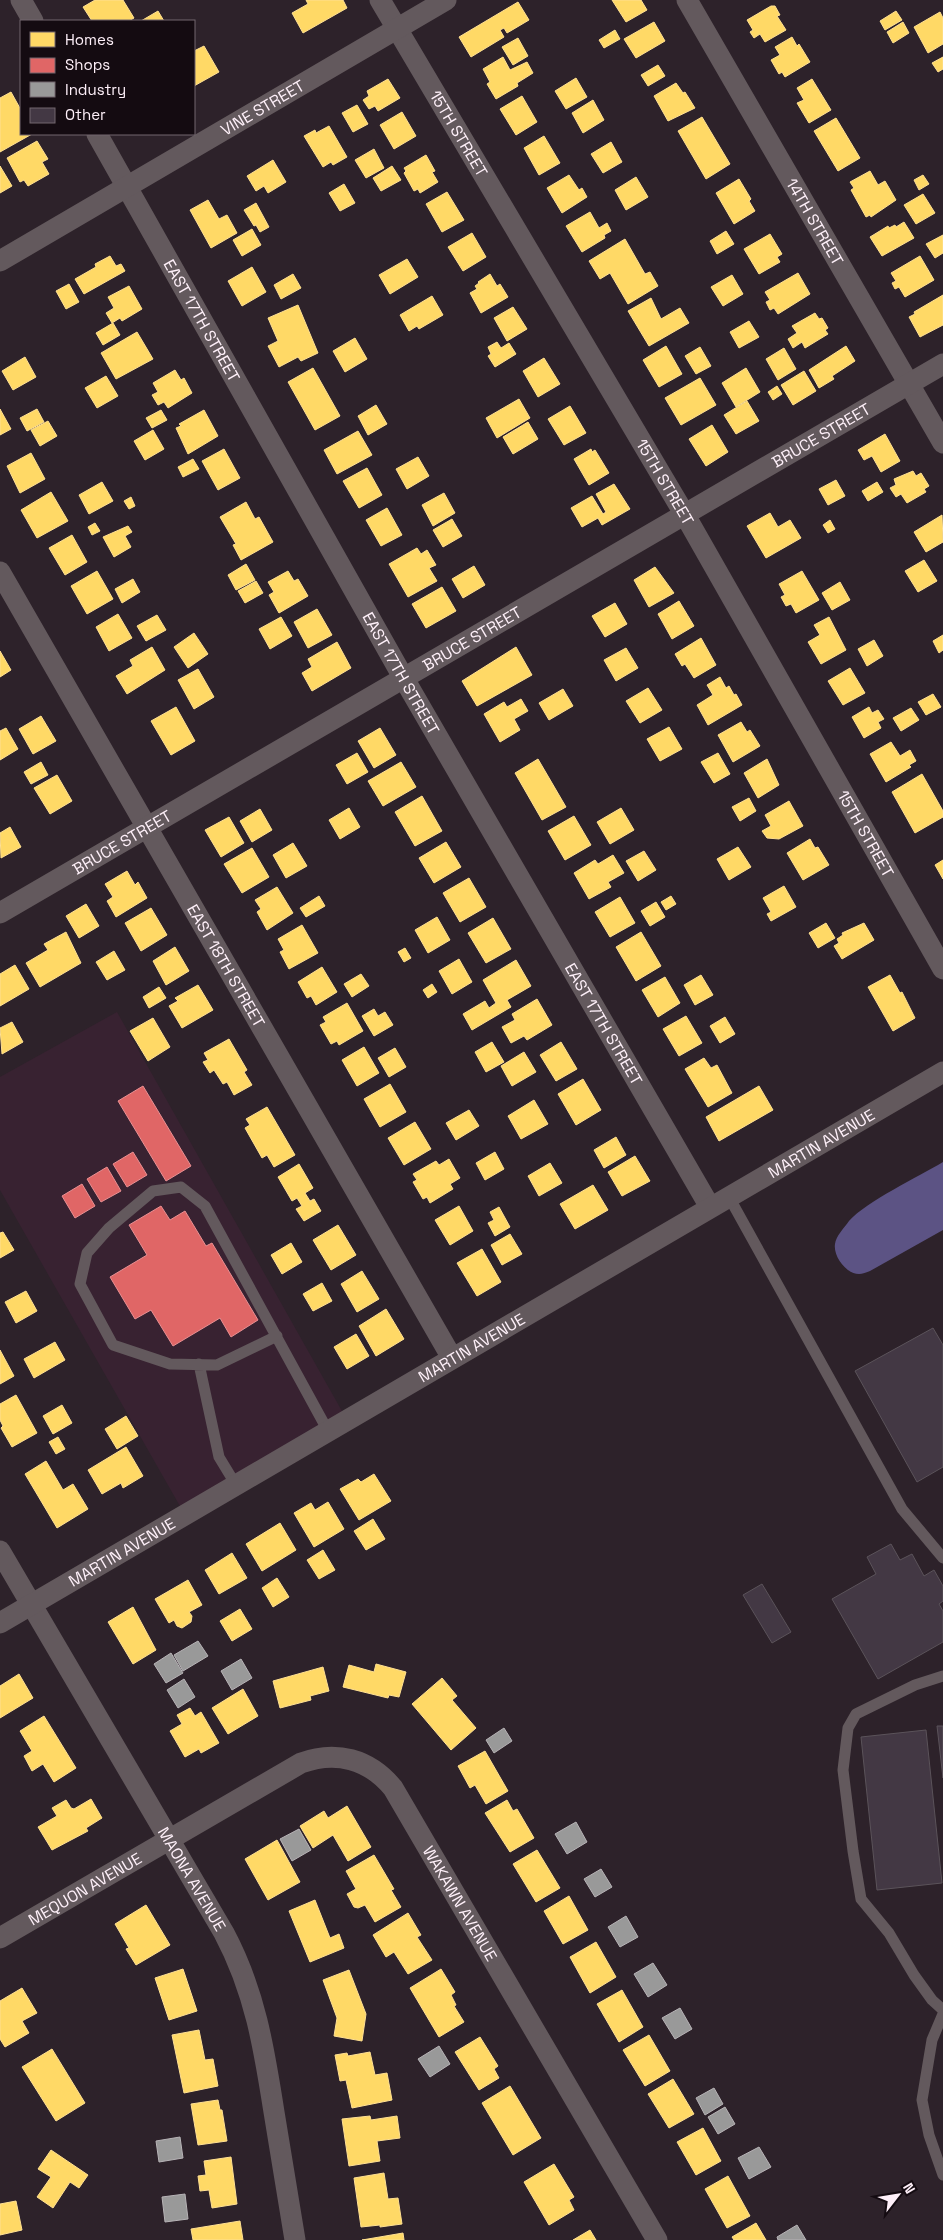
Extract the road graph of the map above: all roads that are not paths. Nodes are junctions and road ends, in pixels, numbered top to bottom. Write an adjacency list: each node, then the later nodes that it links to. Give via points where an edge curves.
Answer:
1 (21, 0): 5 (street)
2 (380, 0): 6 (street, 15TH STREET)
3 (446, 0): 6 (street, VINE STREET)
4 (687, 0): 11 (street, 14TH STREET)
5 (32, 20)
6 (396, 29): 8 (street, VINE STREET); 13 (street, 15TH STREET)
7 (98, 135): 8 (street, EAST 17TH STREET)
8 (127, 186): 9 (street, VINE STREET); 15 (street, EAST 17TH STREET)
9 (0, 261)
10 (943, 364): 11 (street, BRUCE STREET)
11 (909, 384): 12 (street, 14TH STREET); 13 (street, BRUCE STREET)
12 (943, 443)
13 (685, 514): 15 (street, BRUCE STREET); 18 (street, 15TH STREET)
14 (0, 572): 16 (street, EAST 18TH STREET)
15 (403, 677): 16 (street, BRUCE STREET); 21 (street, EAST 17TH STREET)
16 (147, 827): 17 (street, BRUCE STREET); 23 (street, EAST 18TH STREET)
17 (0, 913)
18 (943, 969)
19 (943, 1072): 20 (street, MARTIN AVENUE)
20 (729, 1197): 21 (street, MARTIN AVENUE); 28 (lane, via 902,1510)
21 (710, 1208): 23 (street, MARTIN AVENUE)
22 (277, 1336): 24 (lane, via 217,1365); 24 (lane, via 205,1206 182,1187 153,1191 109,1228 87,1253 80,1284 113,1345 170,1364); 25 (lane)
23 (452, 1358): 25 (street, MARTIN AVENUE)
24 (199, 1364): 26 (lane, via 219,1457)
25 (328, 1431): 26 (street, MARTIN AVENUE)
26 (236, 1485): 29 (street, MARTIN AVENUE)
27 (0, 1552): 29 (street, MAONA AVENUE)
28 (943, 1558)
29 (31, 1604): 30 (street, MARTIN AVENUE); 32 (street, MAONA AVENUE)
30 (0, 1623)
31 (943, 1676): 34 (lane, via 915,1685 856,1714 848,1728 843,1770 861,1898 889,1932 932,2000)
32 (169, 1840): 33 (street, MEQUON AVENUE); 37 (street, MAONA AVENUE, via 230,1944 255,2009 264,2046); 38 (street, WAKAWN AVENUE, via 311,1759 326,1756 346,1758 366,1764 378,1773 392,1788)
33 (0, 1938)
34 (943, 2010)
35 (943, 2014): 36 (lane, via 932,2040 922,2100 929,2135)
36 (943, 2175)
37 (294, 2240)
38 (656, 2240)

